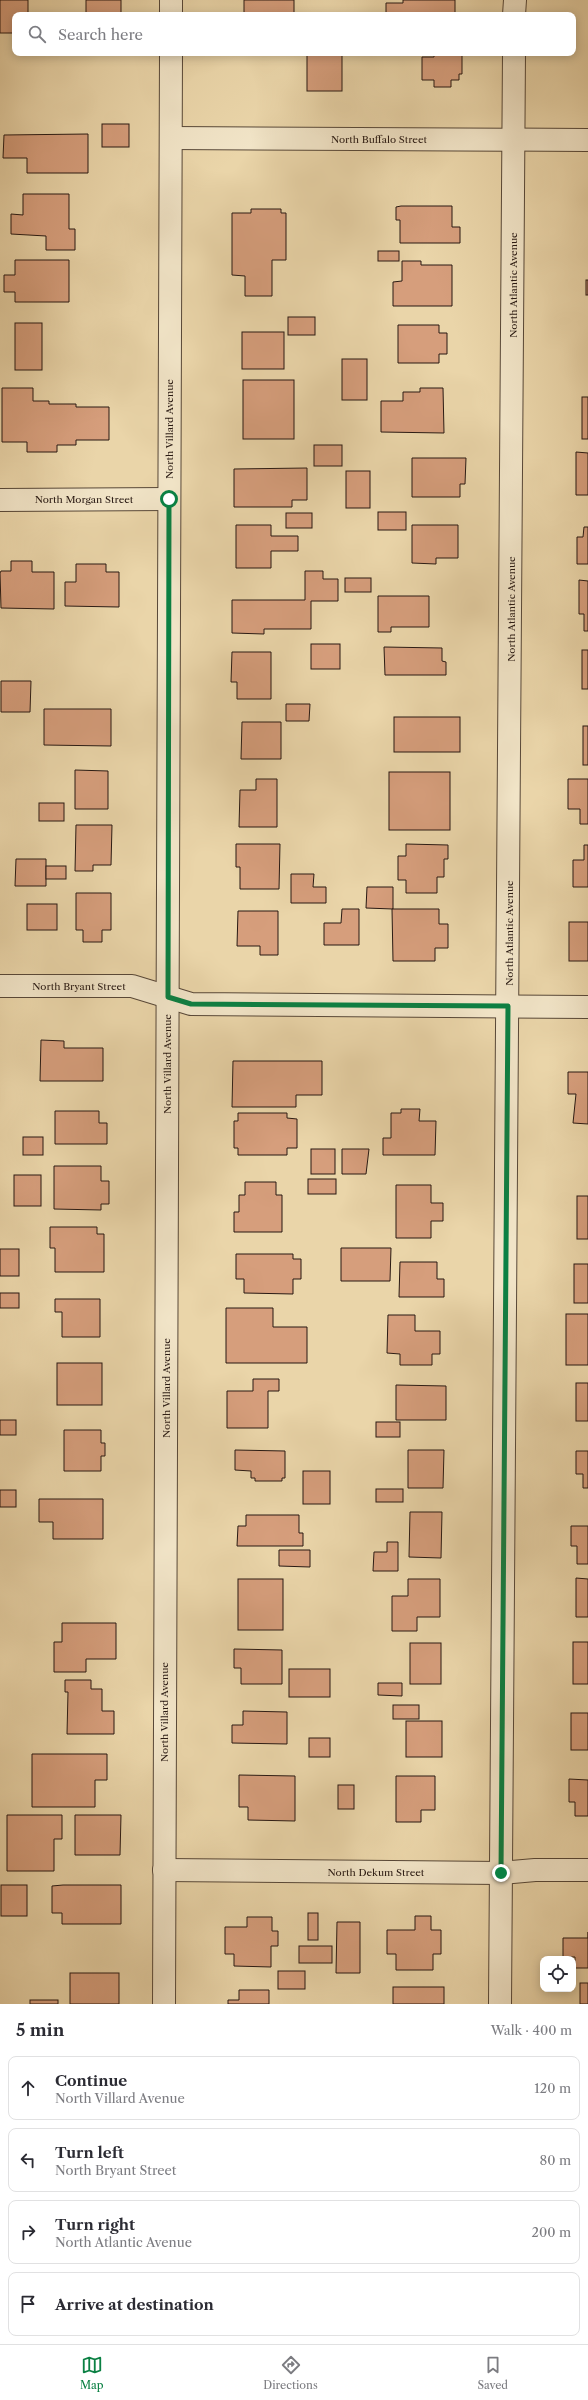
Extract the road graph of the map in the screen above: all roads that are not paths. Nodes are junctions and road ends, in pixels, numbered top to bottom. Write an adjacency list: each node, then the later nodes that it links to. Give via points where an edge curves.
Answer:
1 (171, 0): 3 (street)
2 (515, 0): 4 (street)
3 (171, 12)
4 (514, 12)
5 (171, 56): 7 (street, North Villard Avenue)
6 (514, 56): 8 (street, North Atlantic Avenue)
7 (171, 138): 8 (street, North Buffalo Street); 10 (street, North Villard Avenue)
8 (514, 139): 9 (street, North Buffalo Street); 14 (street, North Atlantic Avenue)
9 (588, 140)
10 (169, 499): 11 (street, North Morgan Street); 13 (street, North Villard Avenue)
11 (0, 500)
12 (0, 986): 13 (street, North Bryant Street, via 132,986)
13 (168, 997): 14 (street, North Bryant Street, via 191,1004); 16 (street, North Villard Avenue)
14 (508, 1006): 15 (street, North Bryant Street); 18 (street, North Atlantic Avenue)
15 (588, 1007)
16 (164, 1870): 18 (street, North Dekum Street); 19 (street, North Villard Avenue)
17 (588, 1870): 18 (street, North Dekum Street)
18 (501, 1873): 20 (street, North Atlantic Avenue)
19 (164, 2004)
20 (500, 2004)

